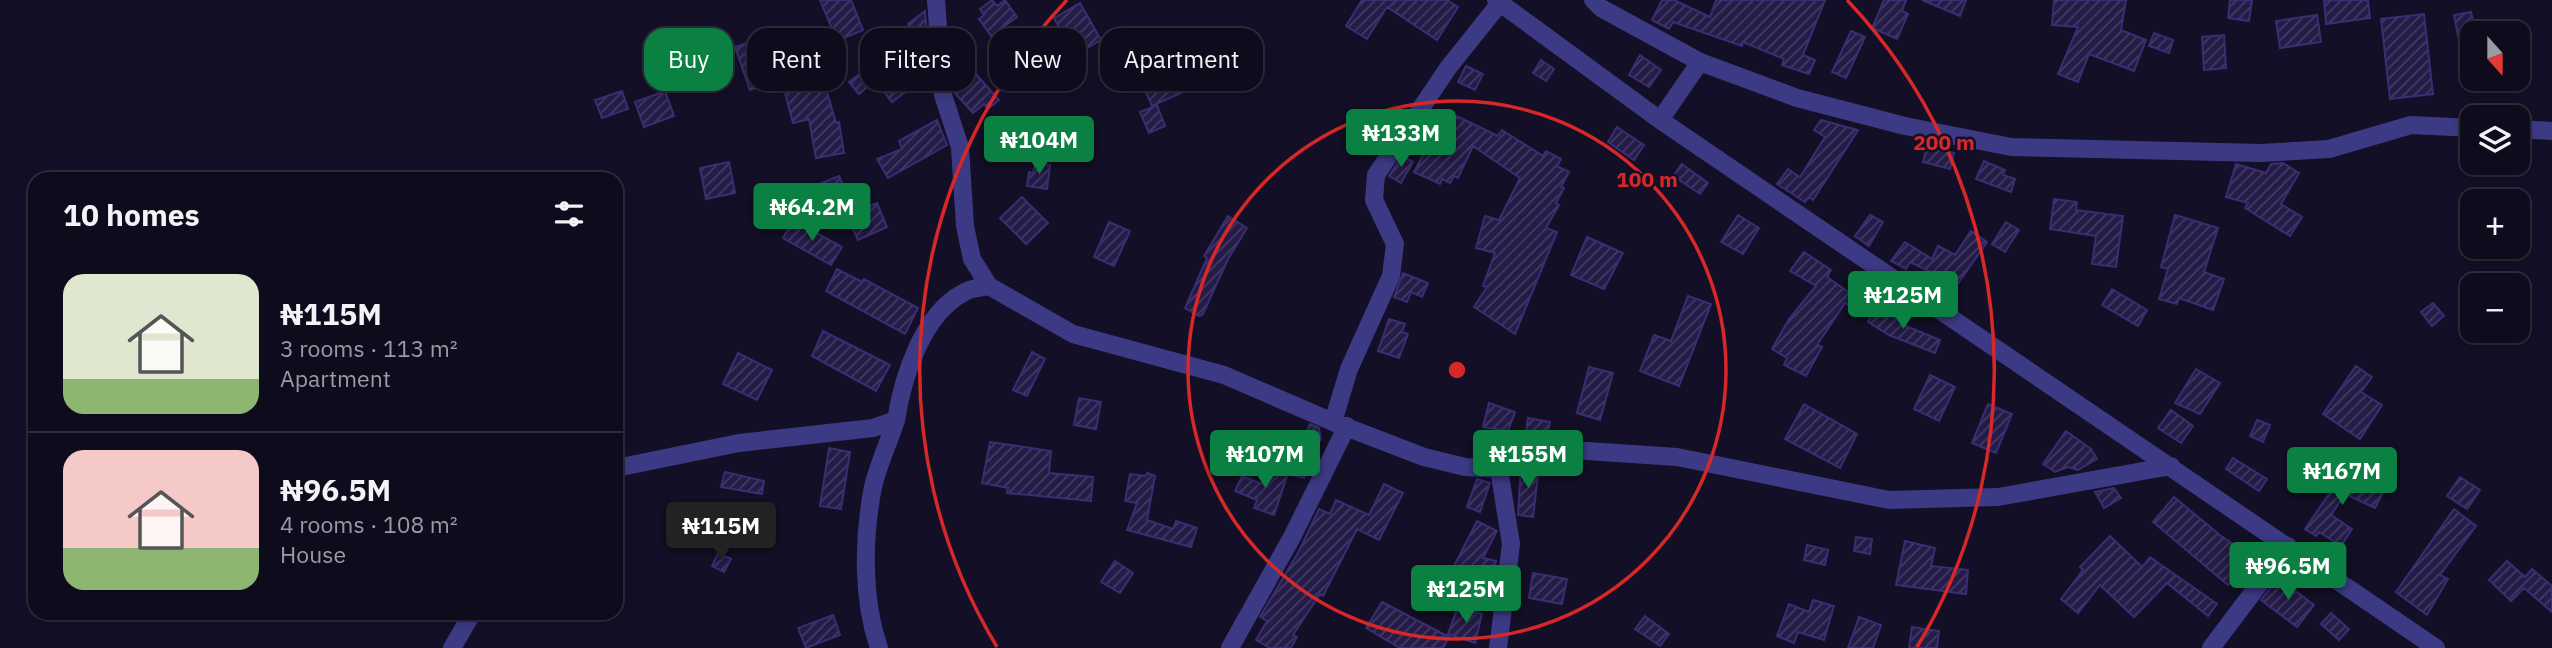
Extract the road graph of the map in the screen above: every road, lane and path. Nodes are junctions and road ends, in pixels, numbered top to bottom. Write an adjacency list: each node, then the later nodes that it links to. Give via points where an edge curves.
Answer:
1 (936, 0): 9 (street, via 943,95 960,147 965,226 972,259)
2 (1593, 0): 4 (street)
3 (1498, 1): 5 (street); 11 (street, via 1376,175 1374,200 1395,244 1391,276 1349,369)
4 (1700, 62): 5 (street); 6 (street, via 1797,98 2011,147 2261,153 2329,149 2411,125)
5 (1660, 120): 13 (street)
6 (2460, 127)
7 (2530, 130): 8 (street)
8 (2552, 131)
9 (989, 286): 10 (street, via 965,291 953,300 924,335 900,395); 11 (street, via 1073,334 1224,375)
10 (896, 420): 12 (street, via 873,428 739,443); 19 (street, via 874,486 866,556 872,628)
11 (1340, 424): 14 (street, via 1424,457); 17 (street, via 1292,537)
12 (623, 466)
13 (2171, 466): 14 (street, via 1998,497 1889,500 1677,457 1542,448 1506,455); 15 (street)
14 (1499, 469): 20 (street, via 1510,544)
15 (2288, 546): 21 (street); 22 (street)
16 (468, 620): 18 (street)
17 (1232, 647)
18 (452, 648)
19 (879, 648)
20 (1498, 648)
21 (2211, 648)
22 (2436, 648)

